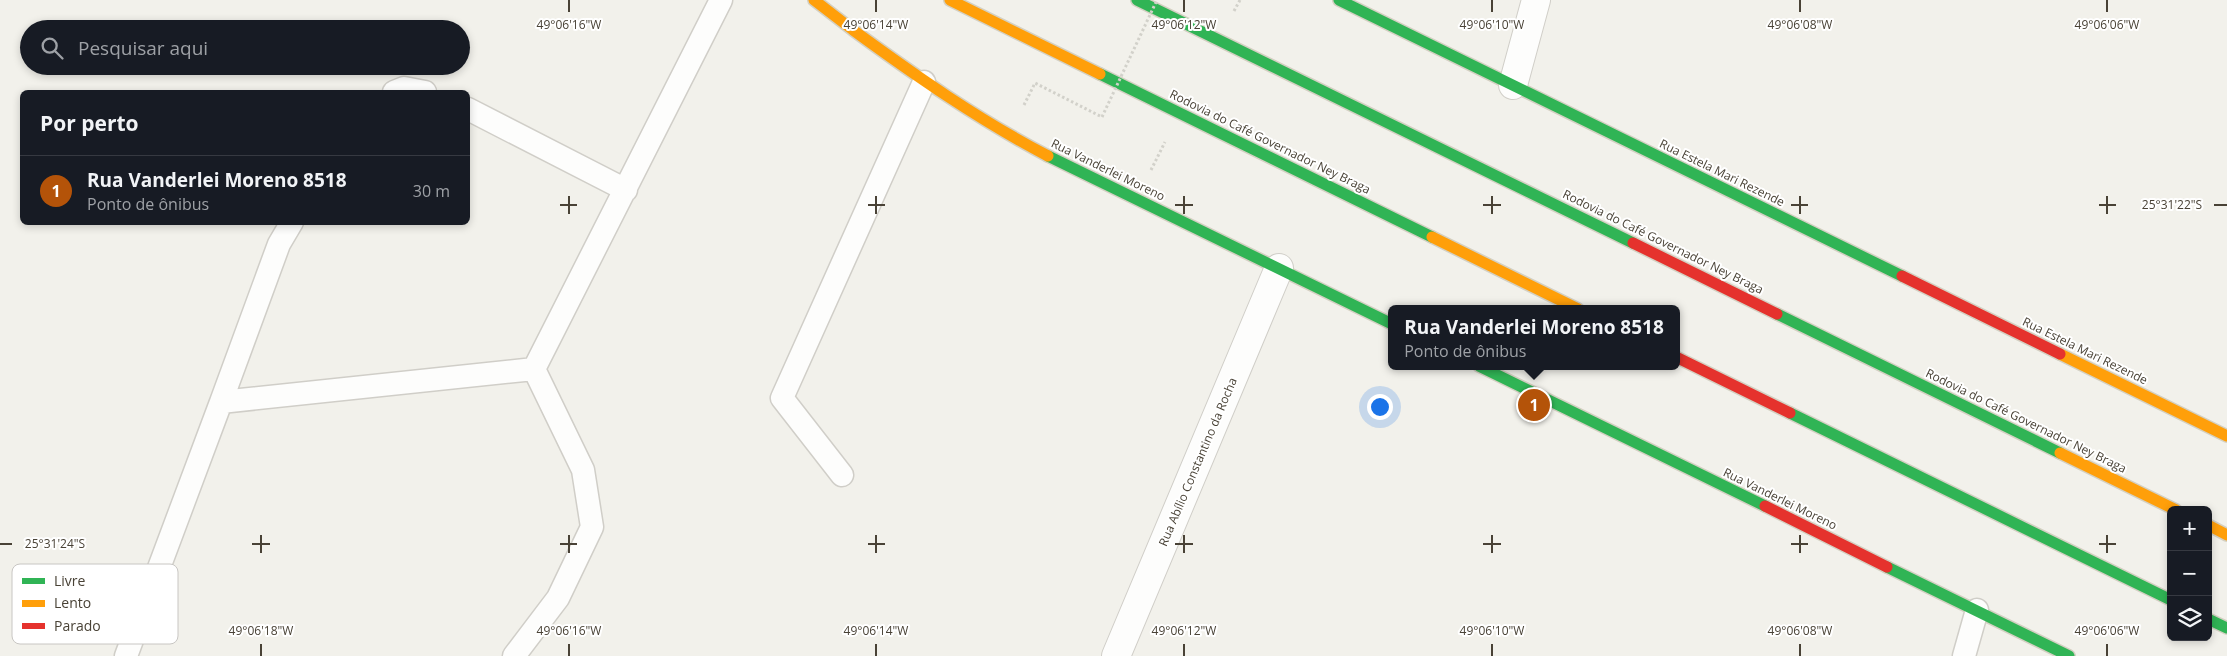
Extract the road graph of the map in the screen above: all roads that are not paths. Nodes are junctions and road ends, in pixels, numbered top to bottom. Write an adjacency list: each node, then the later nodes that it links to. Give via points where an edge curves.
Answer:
1 (722, 0): 12 (lane)
2 (814, 0): 7 (main road, Rua Vanderlei Moreno)
3 (950, 0): 15 (main road, Rodovia do Café Governador Ney Braga)
4 (1137, 0): 23 (main road, Rodovia do Café Governador Ney Braga)
5 (1339, 0): 8 (main road, Rua Estela Mari Rezende)
6 (1536, 0): 8 (street)
7 (924, 82): 14 (main road, Rua Vanderlei Moreno, via 999,130); 22 (lane, via 782,398)
8 (1513, 85): 21 (main road, Rua Estela Mari Rezende)
9 (399, 90): 10 (lane)
10 (414, 90)
11 (470, 109): 12 (lane)
12 (626, 190): 18 (lane)
13 (290, 225): 20 (lane, via 279,244)
14 (1279, 268): 16 (main road, Rua Vanderlei Moreno); 34 (street, Rua Abílio Constantino da Rocha)
15 (1570, 305)
16 (1388, 322)
17 (1680, 359): 27 (main road)
18 (534, 369): 20 (lane); 33 (lane, via 583,470 592,527 558,598)
19 (1487, 370): 28 (main road, Rua Vanderlei Moreno)
20 (221, 402): 26 (lane)
21 (2227, 436)
22 (842, 475)
23 (2168, 506)
24 (2212, 527): 25 (main road)
25 (2227, 535)
26 (160, 564)
27 (2167, 598)
28 (1977, 610): 35 (lane); 36 (main road, Rua Vanderlei Moreno)
29 (2212, 621): 30 (main road)
30 (2227, 628)
31 (130, 644): 32 (lane)
32 (126, 656)
33 (514, 656)
34 (1116, 656)
35 (1964, 656)
36 (2069, 656)

